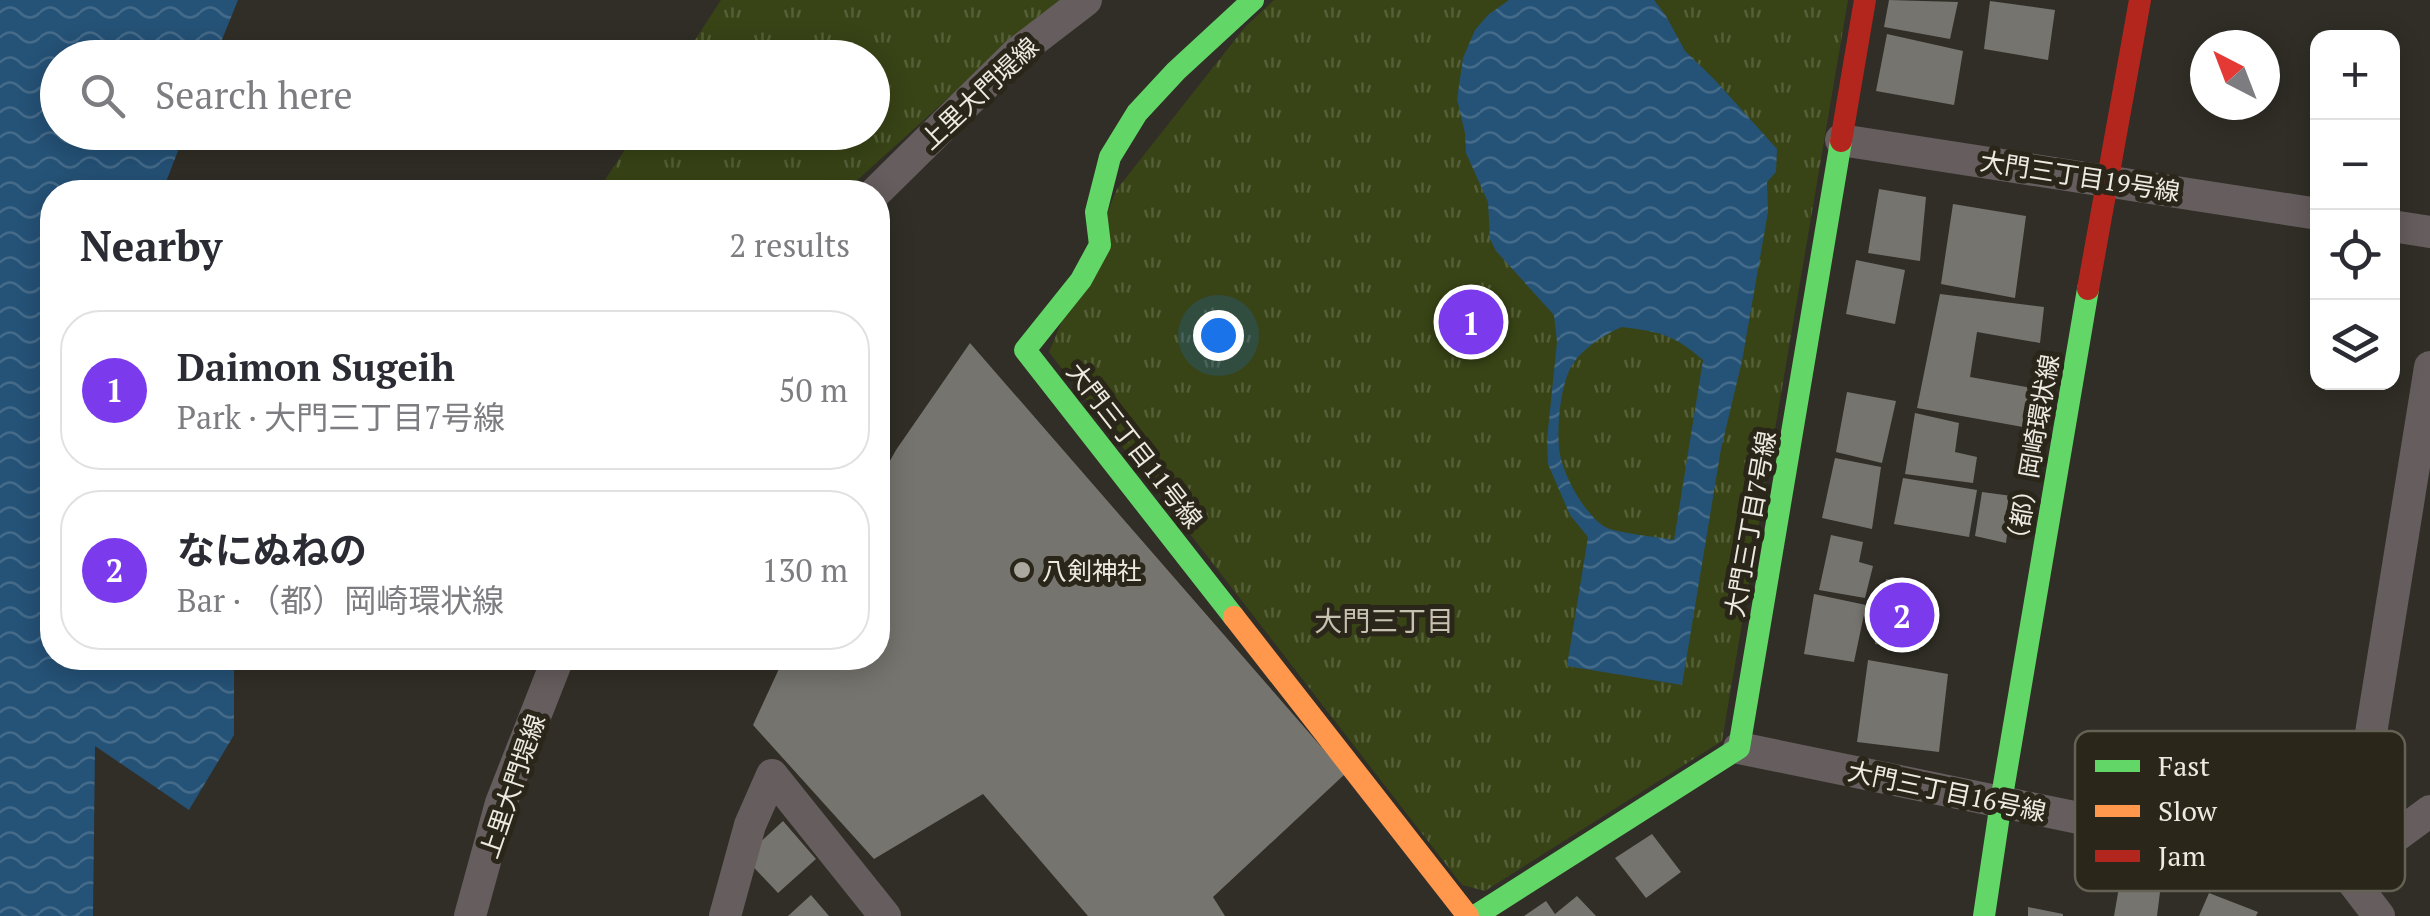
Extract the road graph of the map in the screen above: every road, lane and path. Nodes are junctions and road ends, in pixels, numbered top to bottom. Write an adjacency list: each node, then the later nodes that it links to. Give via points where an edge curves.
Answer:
1 (1086, 0): 6 (street, 上里大門堤線, via 1016,53)
2 (1253, 0): 23 (street, 大門三丁目11号線, via 1137,113 1110,157 1096,212 1100,245 1025,350)
3 (1866, 0): 5 (street, 大門三丁目7号線)
4 (2140, 0): 7 (street, （都）岡崎環状線)
5 (1842, 140): 7 (street, 大門三丁目19号線); 14 (street, 大門三丁目7号線)
6 (888, 180)
7 (2106, 180): 8 (street, 大門三丁目19号線); 15 (street, （都）岡崎環状線)
8 (2310, 213)
9 (2400, 227): 10 (street)
10 (2430, 232)
11 (2430, 367): 13 (street)
12 (553, 670): 20 (street, 上里大門堤線, via 502,804)
13 (2371, 731)
14 (1739, 748): 15 (street, 大門三丁目16号線); 24 (street)
15 (2000, 802): 17 (street, 大門三丁目16号線); 25 (street, （都）岡崎環状線)
16 (2430, 812): 18 (street)
17 (2075, 817)
18 (2405, 830)
19 (2360, 891): 26 (street)
20 (470, 916)
21 (724, 916): 22 (street, via 772,775)
22 (885, 916)
23 (1468, 916)
24 (1475, 916)
25 (1984, 916)
26 (2379, 916)

